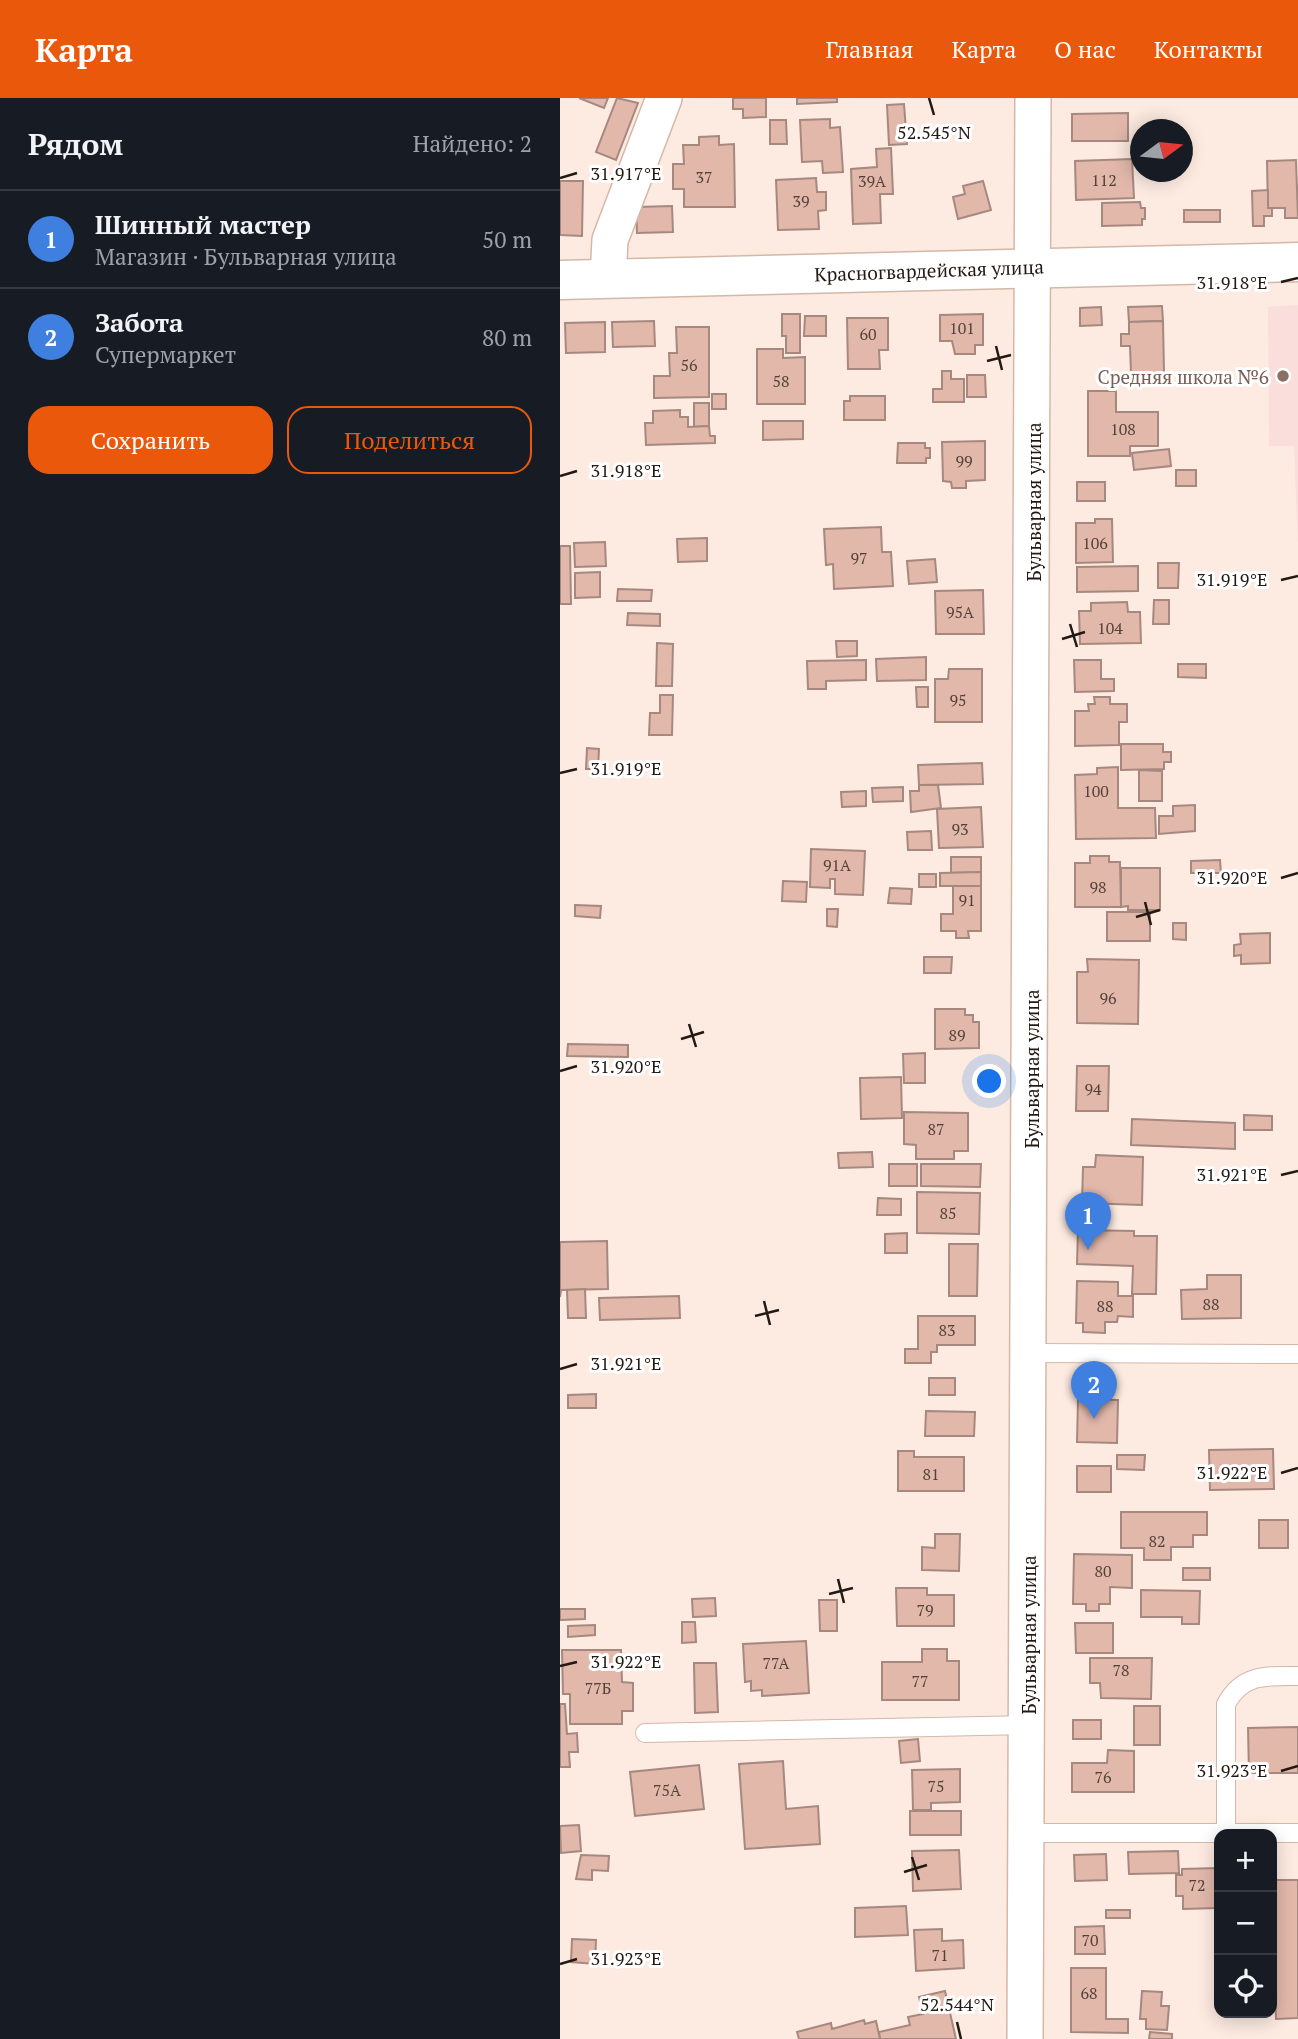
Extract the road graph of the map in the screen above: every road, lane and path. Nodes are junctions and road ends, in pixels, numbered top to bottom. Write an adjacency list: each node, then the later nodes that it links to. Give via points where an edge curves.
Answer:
1 (664, 98): 6 (street, via 610,240)
2 (1033, 98): 4 (street, Бульварная улица)
3 (1298, 262): 4 (main road, Красногвардейская улица)
4 (1034, 266): 6 (main road, Красногвардейская улица); 7 (street, Бульварная улица)
5 (560, 279): 6 (main road, Красногвардейская улица)
6 (608, 279)
7 (1030, 1353): 8 (lane); 10 (street, Бульварная улица)
8 (1298, 1353)
9 (1298, 1676): 12 (lane, via 1259,1676 1245,1681 1226,1704)
10 (1028, 1725): 11 (lane); 13 (street, Бульварная улица)
11 (645, 1733)
12 (1226, 1829)
13 (1027, 1833): 14 (lane); 17 (street, Бульварная улица)
14 (1214, 1833)
15 (1277, 1833): 16 (lane)
16 (1298, 1833)
17 (1025, 2039)

